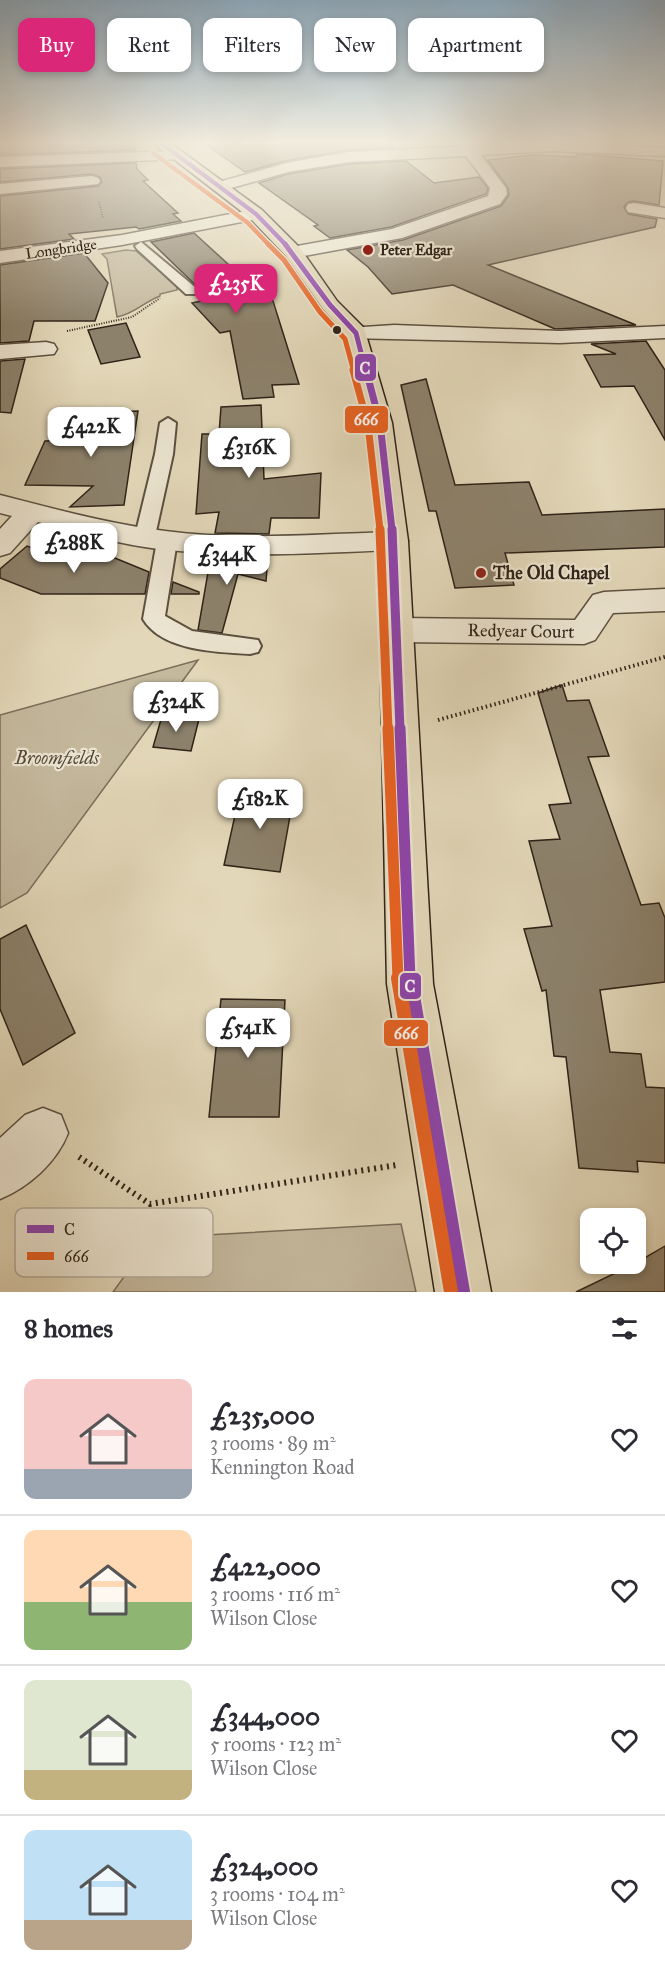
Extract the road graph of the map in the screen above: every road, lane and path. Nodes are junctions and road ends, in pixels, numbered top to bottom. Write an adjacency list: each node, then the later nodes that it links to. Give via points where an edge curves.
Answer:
1 (243, 203): 5 (main road)
2 (487, 203): 8 (street, via 396,234)
3 (634, 208): 4 (street)
4 (665, 213)
5 (256, 214): 6 (street, Longbridge); 8 (main road)
6 (130, 239): 7 (street, Longbridge); 9 (lane)
7 (0, 256)
8 (299, 260): 9 (path, via 289,269); 11 (main road, via 330,305)
9 (191, 291): 12 (path, via 158,299 132,317 59,333)
10 (665, 332): 11 (street, via 560,337)
11 (356, 333): 18 (main road, via 380,423)
12 (52, 351): 13 (street)
13 (0, 352)
14 (168, 423): 17 (lane)
15 (0, 504): 16 (street)
16 (31, 513): 17 (street); 19 (street)
17 (156, 539): 18 (street, via 254,545); 22 (lane, via 154,619 171,633 199,642)
18 (393, 541): 21 (main road)
19 (0, 546)
20 (665, 600): 21 (street, Redyear Court, via 604,603 584,632)
21 (398, 630): 24 (main road)
22 (249, 646)
23 (665, 657): 24 (path)
24 (403, 729): 25 (main road, via 401,803 410,984)
25 (436, 1132): 26 (path, via 415,1162 150,1204); 28 (main road)
26 (43, 1133): 27 (street)
27 (0, 1173)
28 (463, 1292)

